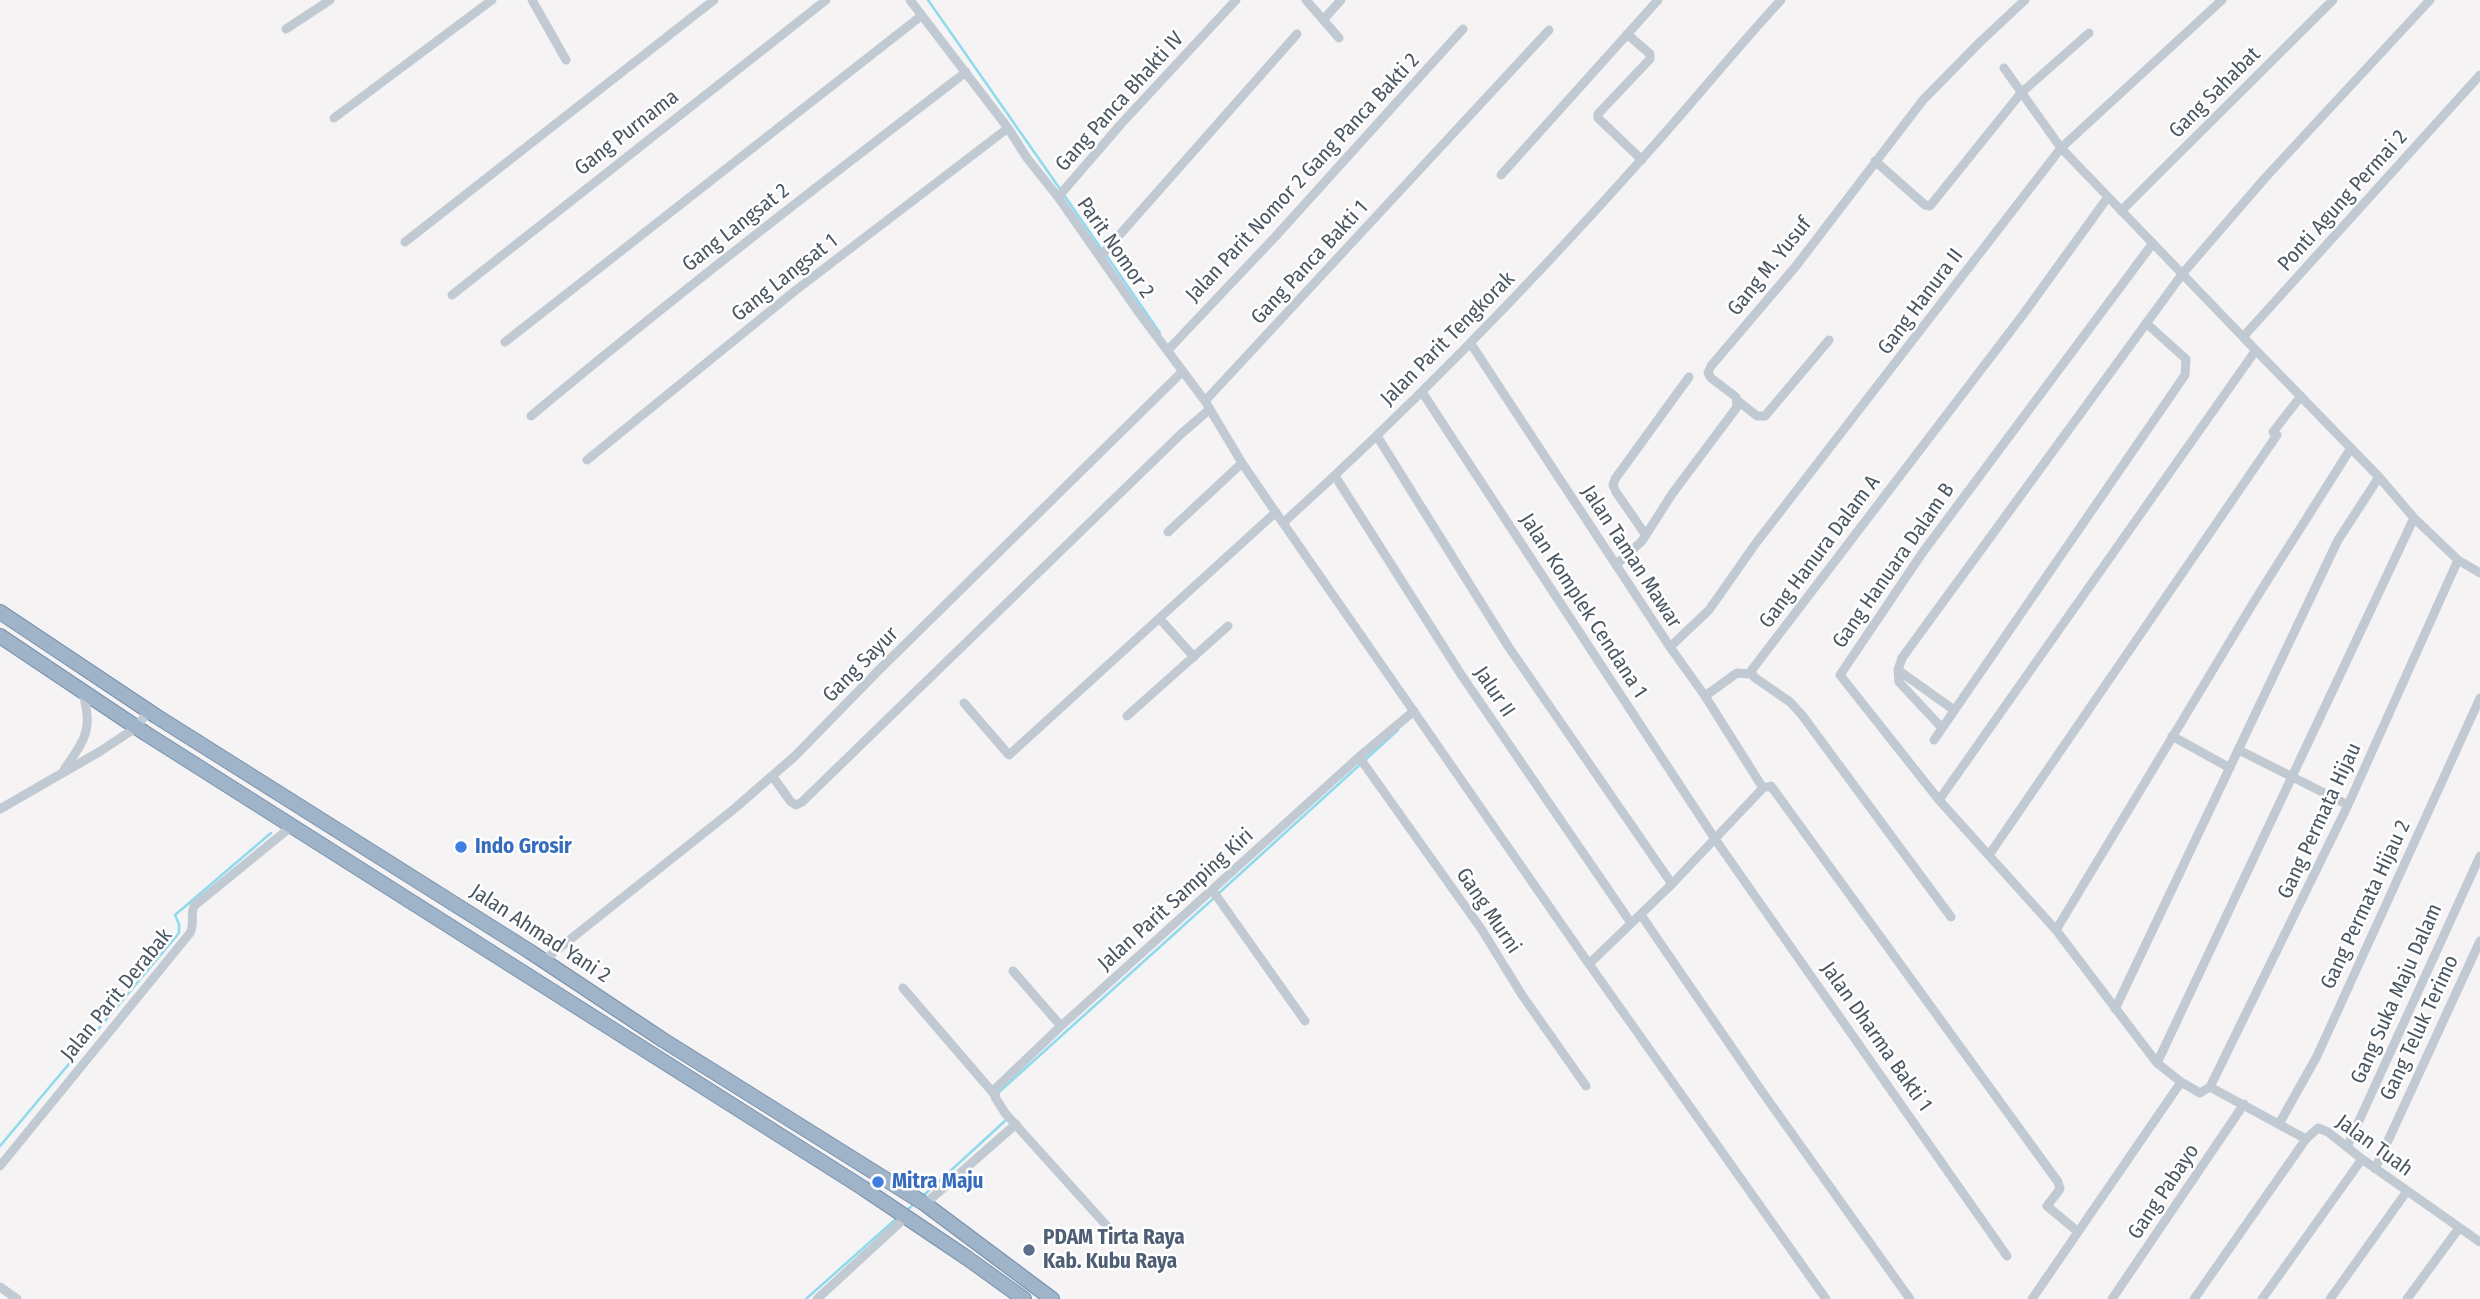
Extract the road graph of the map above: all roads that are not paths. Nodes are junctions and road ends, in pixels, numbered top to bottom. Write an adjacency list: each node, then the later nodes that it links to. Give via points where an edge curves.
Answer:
1 (330, 0): 18 (street)
2 (492, 0): 30 (street)
3 (532, 0): 25 (street)
4 (714, 0): 39 (street)
5 (826, 0): 43 (street, Gang Purnama)
6 (910, 0): 16 (street, Parit Nomor 2)
7 (1237, 0): 36 (street, Gang Panca Bhakti IV)
8 (1306, 0): 17 (street)
9 (1341, 0): 17 (street)
10 (1658, 0): 23 (street)
11 (1781, 0): 33 (street, Jalan Parit Tengkorak)
12 (2025, 0): 34 (street, Gang M. Yusuf, via 1923,100)
13 (2222, 0): 32 (street, Gang Hanura II)
14 (2333, 0): 38 (street, Gang Sahabat)
15 (2430, 0): 42 (street)
16 (921, 16): 27 (street, Parit Nomor 2); 47 (street)
17 (1323, 20): 24 (street)
18 (286, 29)
19 (1463, 29): 49 (street, Jalan Parit Nomor 2 Gang Panca Bakti 2)
20 (1549, 30): 56 (street, Gang Panca Bakti 1)
21 (2089, 33): 29 (street)
22 (1297, 34): 41 (street)
23 (1627, 34): 33 (street, via 1650,59 1598,118); 35 (street)
24 (1339, 38)
25 (566, 60)
26 (2004, 68): 29 (street)
27 (965, 72): 31 (street, Parit Nomor 2); 57 (street, Gang Langsat 2, via 734,250)
28 (2480, 75): 45 (street, Ponti Agung Permai 2)
29 (2021, 93): 32 (street); 34 (street, via 1930,206)
30 (334, 118)
31 (1009, 128): 36 (street, Parit Nomor 2); 60 (street, Gang Langsat 1, via 796,290)
32 (2061, 148): 37 (street); 76 (street, Gang Hanura II, via 1720,595)
33 (1642, 160): 48 (street, Jalan Parit Tengkorak)
34 (1875, 161): 55 (street, Gang M. Yusuf, via 1711,366 1711,378)
35 (1501, 175)
36 (1058, 197): 41 (street, Parit Nomor 2)
37 (2108, 197): 38 (street); 79 (street, Gang Hanura Dalam A)
38 (2121, 211): 40 (street)
39 (405, 242)
40 (2153, 243): 42 (street); 99 (street, Gang Hanuara Dalam B, via 1923,552 1841,672)
41 (1100, 257): 49 (street, Parit Nomor 2)
42 (2183, 273): 44 (street); 45 (street)
43 (452, 295)
44 (2146, 323): 78 (street, via 1902,658); 84 (street, via 2186,359 2185,375)
45 (2243, 337): 50 (street)
46 (1829, 340): 55 (street, Gang M. Yusuf, via 1765,416 1757,416)
47 (505, 342)
48 (1471, 344): 53 (street, Jalan Parit Tengkorak); 70 (street, Jalan Taman Mawar)
49 (1168, 350): 51 (street, Parit Nomor 2)
50 (2256, 350): 54 (street); 99 (street)
51 (1183, 371): 56 (street, Parit Nomor 2); 96 (street, Gang Sayur)
52 (1689, 377): 68 (street, via 1613,485)
53 (1422, 392): 58 (street, Jalan Parit Tengkorak); 103 (street, Jalan Komplek Cendana 1)
54 (2301, 396): 59 (street); 104 (street)
55 (1738, 401): 68 (street)
56 (1208, 405): 61 (street, Parit Nomor 2); 96 (street, Gang Panca Bakti 1, via 802,802 792,802)
57 (531, 416)
58 (1377, 436): 62 (street, Jalan Parit Tengkorak); 106 (street, via 1508,646)
59 (2351, 448): 63 (street); 90 (street)
60 (587, 460)
61 (1242, 463): 64 (street, Parit Nomor 2); 67 (street)
62 (1335, 476): 66 (street, Jalan Parit Tengkorak); 110 (street, Jalur II, via 1462,676)
63 (2379, 477): 65 (street); 92 (street, via 2338,540)
64 (1276, 512): 66 (street, Parit Nomor 2); 73 (street)
65 (2414, 518): 69 (street); 97 (street)
66 (1283, 523): 86 (street)
67 (1168, 532)
68 (1645, 534): 70 (street)
69 (2458, 560): 71 (street); 100 (street, Gang Permata Hijau)
70 (1615, 565): 76 (street, Jalan Taman Mawar)
71 (2480, 573)
72 (0, 612): 85 (highway, Jalan Ahmad Yani 2)
73 (1160, 619): 77 (street); 83 (street, via 1009,755)
74 (1228, 626): 77 (street)
75 (0, 636): 80 (highway, Jalan Ahmad Yani 2)
76 (1670, 647): 81 (street, Jalan Taman Mawar)
77 (1194, 657): 87 (street)
78 (1898, 670): 84 (street); 89 (street, via 1899,682)
79 (1751, 674): 81 (street, via 1737,673); 109 (street, via 1802,715)
80 (82, 691): 88 (highway, Jalan Ahmad Yani 2); 95 (street, via 89,712 88,728)
81 (1705, 696): 98 (street, Jalan Taman Mawar)
82 (2480, 698): 129 (street, Gang Permata Hijau 2, via 2317,1056)
83 (964, 703)
84 (1954, 710): 89 (street)
85 (148, 711): 88 (street); 113 (highway, Jalan Ahmad Yani 2)
86 (1414, 711): 93 (street, Jalan Parit Samping Kiri); 114 (street)
87 (1127, 716)
88 (137, 727): 95 (street); 102 (highway, Jalan Ahmad Yani 2)
89 (1942, 728): 91 (street)
90 (2172, 736): 94 (street); 111 (street)
91 (1934, 740)
92 (2239, 750): 94 (street); 97 (street)
93 (1359, 757): 107 (street, Jalan Parit Samping Kiri); 124 (street, Gang Murni)
94 (2230, 768): 117 (street)
95 (63, 772): 101 (street)
96 (773, 777): 113 (street, Gang Sayur)
97 (2293, 778): 100 (street); 122 (street)
98 (1763, 788): 103 (street); 139 (street, Jalan Taman Mawar, via 1773,788 2058,1182 2060,1189 2047,1206)
99 (1939, 800): 104 (street, Gang Hanuara Dalam B)
100 (2348, 805): 125 (street, Gang Permata Hijau)
101 (0, 809)
102 (292, 826): 121 (highway, Jalan Ahmad Yani 2); 133 (street, Jalan Parit Derabak, via 194,906 190,933)
103 (1715, 839): 106 (street); 142 (street, Jalan Dharma Bakti 1)
104 (1989, 855): 111 (street, Gang Hanuara Dalam B)
105 (2480, 856): 131 (street, Gang Suka Maju Dalam)
106 (1672, 884): 108 (street)
107 (1216, 896): 118 (street); 119 (street, Jalan Parit Samping Kiri)
108 (1641, 915): 110 (street); 149 (street)
109 (1951, 917)
110 (1631, 923): 114 (street)
111 (2056, 930): 117 (street, Gang Hanuara Dalam B)
112 (2480, 941): 134 (street, Gang Teluk Terimo)
113 (543, 961): 120 (highway, Jalan Ahmad Yani 2)
114 (1589, 964): 148 (street)
115 (1013, 971): 119 (street)
116 (903, 989): 126 (street)
117 (2115, 1009): 122 (street, Gang Hanuara Dalam B)
118 (1305, 1021)
119 (1061, 1026): 126 (street, Jalan Parit Samping Kiri, via 999,1084)
120 (663, 1040): 121 (highway); 136 (highway, Jalan Ahmad Yani 2)
121 (652, 1056): 137 (highway, Jalan Ahmad Yani 2)
122 (2157, 1063): 123 (street, Gang Hanuara Dalam B)
123 (2180, 1082): 125 (street, Gang Hanuara Dalam B, via 2196,1091); 139 (street)
124 (1586, 1086)
125 (2207, 1090): 127 (street, Gang Hanuara Dalam B)
126 (995, 1095): 128 (street)
127 (2244, 1104): 129 (street, Gang Hanuara Dalam B); 151 (street, Gang Pabayo)
128 (1011, 1119): 136 (street); 140 (street)
129 (2280, 1124): 130 (street, Gang Hanuara Dalam B)
130 (2306, 1139): 131 (street, Jalan Tuah, via 2321,1128); 152 (street, Jalan Tuah)
131 (2347, 1147): 132 (street, Jalan Tuah)
132 (2362, 1159): 134 (street, Jalan Tuah); 153 (street)
133 (0, 1166)
134 (2375, 1168): 135 (street, Jalan Tuah)
135 (2407, 1191): 138 (street, Jalan Tuah); 154 (street)
136 (920, 1201): 147 (highway, Jalan Ahmad Yani 2)
137 (902, 1214): 145 (street); 146 (highway, Jalan Ahmad Yani 2)
138 (2459, 1228): 141 (street, Jalan Tuah); 155 (street)
139 (2077, 1231): 150 (street)
140 (1115, 1235)
141 (2480, 1242)
142 (2007, 1256)
143 (0, 1287): 144 (street)
144 (17, 1299)
145 (817, 1299)
146 (1024, 1299)
147 (1052, 1299)
148 (1826, 1299)
149 (1910, 1299)
150 (2032, 1299)
151 (2112, 1299)
152 (2194, 1299)
153 (2262, 1299)
154 (2330, 1299)
155 (2407, 1299)

